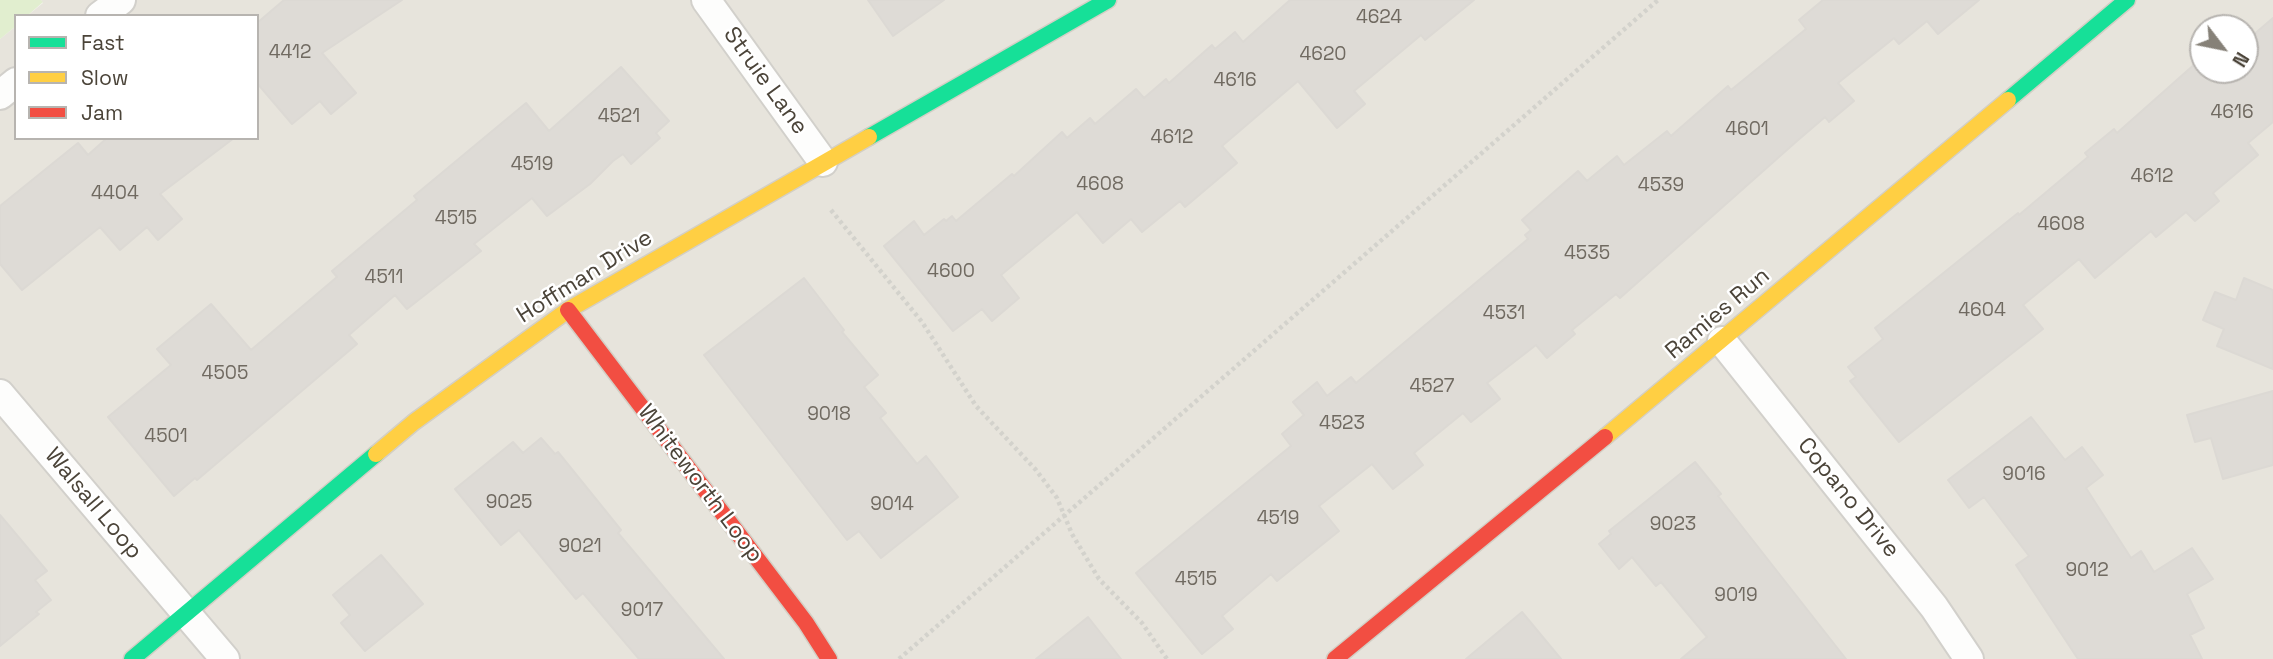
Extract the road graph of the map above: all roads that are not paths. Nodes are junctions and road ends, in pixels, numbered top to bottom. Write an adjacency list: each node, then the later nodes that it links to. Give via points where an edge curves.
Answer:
1 (121, 0): 5 (street)
2 (706, 0): 8 (street, Struie Lane)
3 (1108, 0): 8 (street, Hoffman Drive)
4 (2127, 0): 10 (street, Ramies Run)
5 (103, 14)
6 (14, 84): 7 (street)
7 (0, 95)
8 (823, 162): 9 (street, Hoffman Drive)
9 (568, 310): 12 (street, Hoffman Drive, via 414,422); 16 (street, Whiteworth Loop)
10 (1722, 341): 13 (street, Ramies Run); 17 (street, Copano Drive, via 1934,607)
11 (0, 394): 12 (street, Walsall Loop)
12 (186, 613): 14 (street, Hoffman Drive); 15 (street, Walsall Loop)
13 (1349, 655)
14 (132, 659)
15 (225, 659)
16 (829, 659)
17 (1969, 659)

